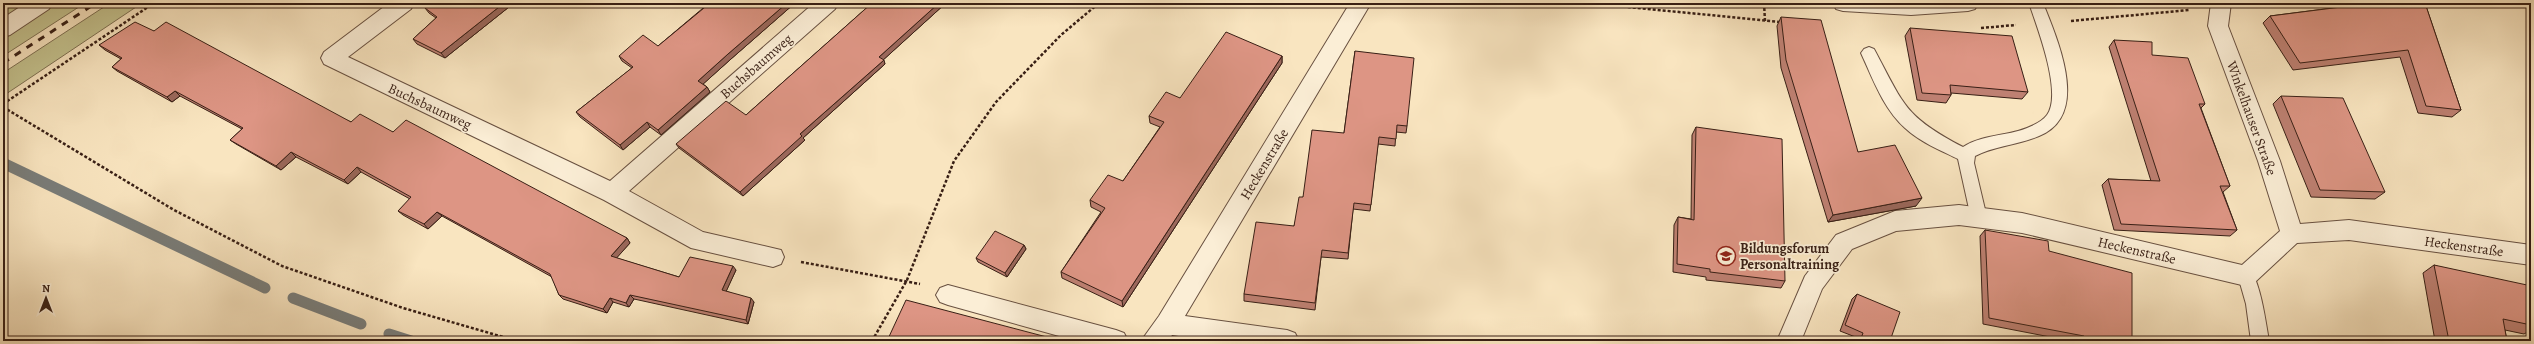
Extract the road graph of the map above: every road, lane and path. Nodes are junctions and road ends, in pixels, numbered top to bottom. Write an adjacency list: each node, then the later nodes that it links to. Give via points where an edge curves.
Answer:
1 (42, 3): 13 (street)
2 (154, 3): 15 (path)
3 (404, 3): 18 (street, Buchsbaumweg, via 331,58)
4 (828, 3): 18 (street, Buchsbaumweg)
5 (1099, 3): 24 (path, via 1060,35 996,102 954,161)
6 (1362, 3): 26 (street, Heckenstraße)
7 (1764, 3): 12 (path)
8 (1843, 3): 9 (street, via 1911,7)
9 (1968, 3)
10 (2036, 3): 17 (lane, via 2056,71 2059,99 2057,112 2048,124 2037,130 1976,148)
11 (2221, 3): 20 (street, Winkelhauser Straße, via 2218,26 2269,161)
12 (1765, 21)
13 (3, 29)
14 (1869, 53): 17 (lane, via 1886,90 1904,117 1918,129)
15 (3, 104)
16 (3, 107): 27 (path, via 174,210 282,266 403,308)
17 (1966, 156): 19 (lane)
18 (612, 192): 22 (street, Buchsbaumweg, via 699,241)
19 (1978, 218): 23 (street, Heckenstraße, via 2022,223); 31 (street, Heckenstraße, via 1959,215 1895,221 1844,242 1813,283)
20 (2292, 234): 21 (street, Heckenstraße, via 2349,230); 23 (street)
21 (2531, 255)
22 (773, 257): 24 (path)
23 (2246, 276): 32 (lane)
24 (907, 280): 25 (path); 28 (path)
25 (948, 295): 29 (street)
26 (1160, 333): 30 (street, Heckenstraße)
27 (516, 341)
28 (872, 341)
29 (1116, 341)
30 (1287, 341)
31 (1789, 341)
32 (2260, 341)

